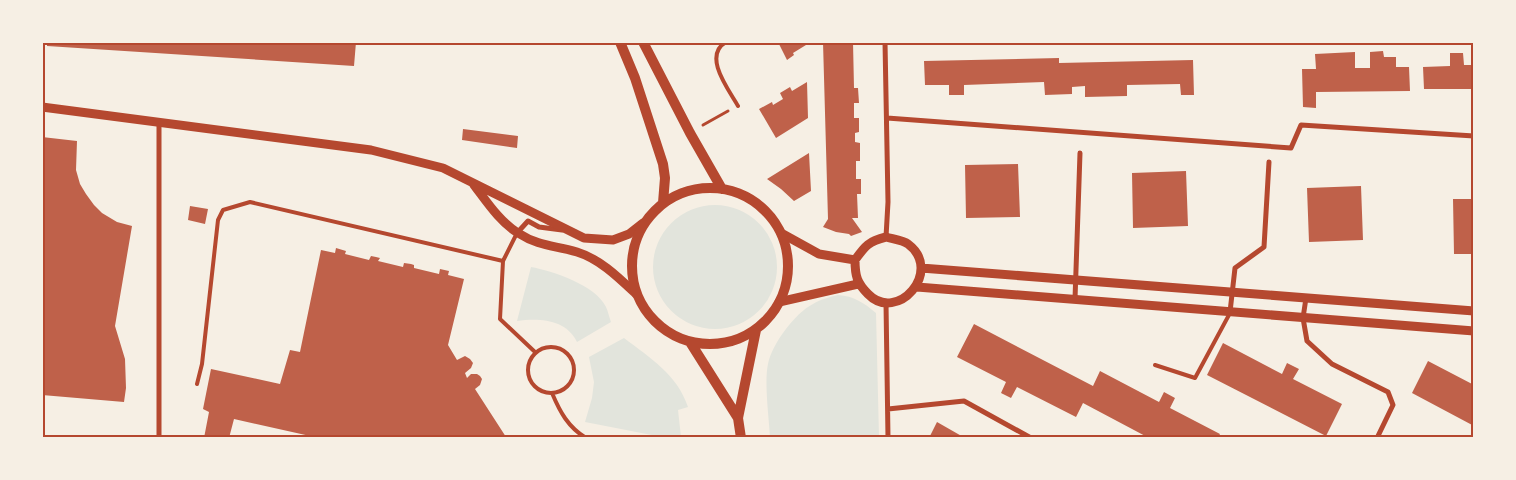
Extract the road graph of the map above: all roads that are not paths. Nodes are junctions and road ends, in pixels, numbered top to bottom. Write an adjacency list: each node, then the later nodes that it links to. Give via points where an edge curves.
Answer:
1 (620, 42): 14 (main road, via 636,78 663,164)
2 (643, 42): 13 (main road)
3 (726, 42): 5 (lane, via 720,46 716,56 716,68)
4 (885, 42): 7 (street)
5 (738, 106)
6 (42, 107): 8 (street)
7 (887, 118): 9 (street, via 1291,148 1301,125); 19 (street)
8 (159, 123): 12 (street, via 371,150 443,168); 44 (street)
9 (1474, 136)
10 (1080, 153): 23 (street)
11 (1269, 162): 26 (street, via 1264,247 1235,268)
12 (470, 181): 16 (street); 17 (street)
13 (722, 189): 14 (main road, via 698,188); 18 (main road, via 746,197 767,212)
14 (663, 203): 15 (main road)
15 (644, 223): 16 (street, via 613,240 584,238); 27 (main road, via 633,245 631,270)
16 (570, 231): 17 (street, via 539,227 528,221)
17 (517, 233): 21 (lane); 27 (street, via 538,244 578,252 610,269)
18 (781, 233): 20 (street, via 819,254); 30 (main road, via 788,256 787,280)
19 (886, 237): 20 (street, via 873,240); 22 (street, via 907,243 918,255)
20 (855, 260): 24 (street)
21 (503, 261): 38 (lane, via 500,319); 40 (lane, via 250,202 224,210 218,220)
22 (922, 268): 23 (street); 25 (street)
23 (1076, 279): 26 (street); 29 (street)
24 (858, 284): 30 (street); 31 (street, via 873,299)
25 (916, 287): 29 (street); 31 (street, via 902,300)
26 (1233, 292): 28 (street); 33 (street)
27 (636, 294): 37 (main road, via 649,316 667,332)
28 (1306, 298): 32 (street); 34 (street)
29 (1075, 299): 33 (street)
30 (779, 302): 35 (main road)
31 (886, 303): 42 (street)
32 (1474, 311)
33 (1230, 312): 34 (street); 39 (lane, via 1194,378)
34 (1303, 318): 36 (street); 49 (street, via 1307,341 1332,364 1388,392 1392,405)
35 (756, 330): 37 (main road, via 724,343); 43 (main road)
36 (1474, 331)
37 (690, 342): 43 (main road)
38 (535, 352): 41 (lane, via 528,366 531,382 544,392); 41 (lane, via 550,346 565,352 570,358 574,373 571,380 566,387)
39 (1155, 366)
40 (197, 384)
41 (552, 393): 45 (lane, via 560,413)
42 (888, 409): 47 (street); 48 (street, via 964,401)
43 (738, 418): 46 (main road)
44 (159, 438)
45 (586, 438)
46 (741, 438)
47 (888, 438)
48 (1031, 438)
49 (1377, 438)

